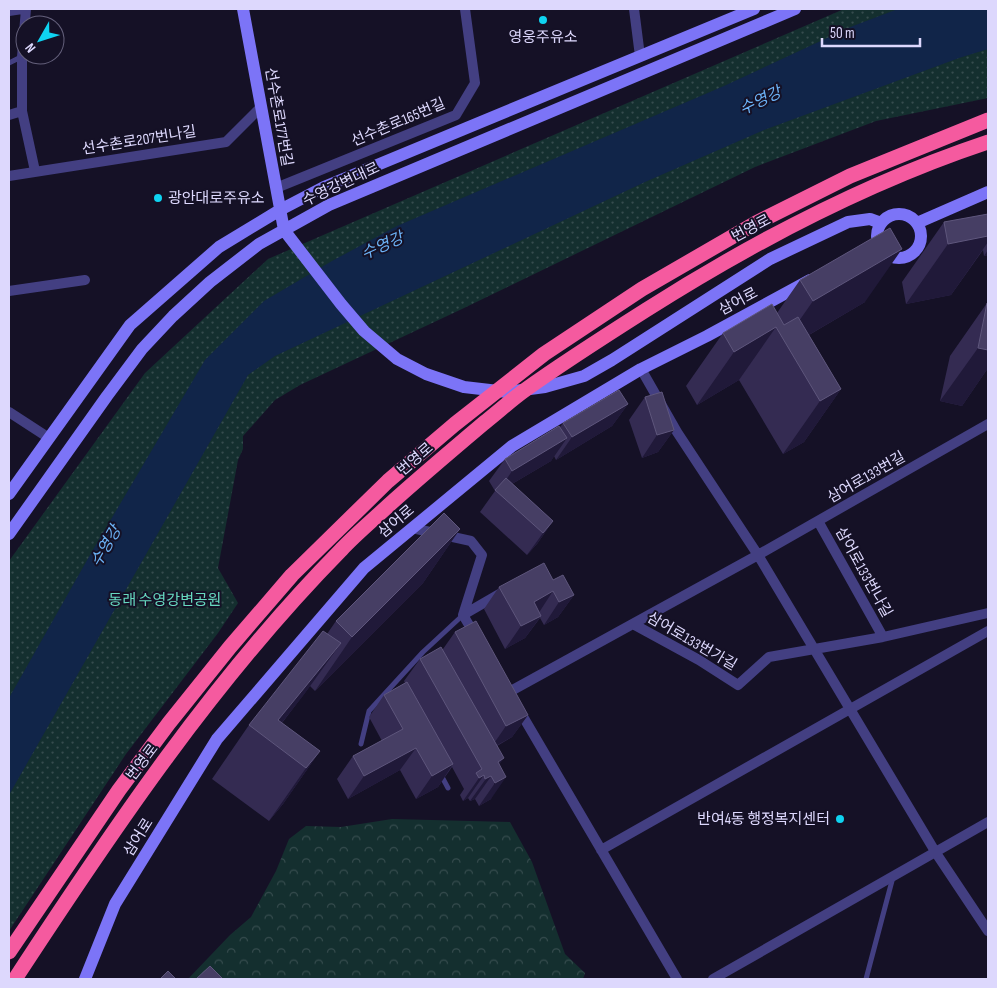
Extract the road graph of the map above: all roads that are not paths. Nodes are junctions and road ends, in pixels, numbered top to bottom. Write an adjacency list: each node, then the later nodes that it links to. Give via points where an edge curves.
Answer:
1 (22, 9): 7 (street)
2 (243, 9): 10 (main road, 선수촌로177번길)
3 (465, 9): 17 (street, 선수촌로165번길, via 476,83 456,115)
4 (634, 9): 8 (street)
5 (754, 9): 8 (main road, 수영강변대로)
6 (796, 9): 22 (main road, 수영강변대로, via 329,205)
7 (9, 11)
8 (640, 56): 19 (main road, 수영강변대로, via 324,187)
9 (22, 65): 11 (street)
10 (261, 107): 15 (street, 선수촌로207번나길, via 226,142); 17 (main road, 선수촌로177번길)
11 (22, 111): 12 (street); 15 (street)
12 (9, 115)
13 (988, 120): 56 (highway, 번영로, via 850,176 756,223 642,289 544,354 455,424 388,481 292,574 230,647 119,790)
14 (988, 142): 57 (highway, 번영로, via 859,193 760,242 681,288 522,392 431,467 342,549 262,638 199,715 125,813)
15 (35, 171): 16 (street, 선수촌로207번나길)
16 (9, 176)
17 (276, 188): 19 (main road, 선수촌로177번길)
18 (988, 192): 21 (main road)
19 (280, 210): 22 (main road, 선수촌로177번길); 29 (main road, 수영강변대로, via 219,247 130,325)
20 (881, 223): 21 (main road, via 899,214); 21 (main road, via 873,246 901,259 920,246 922,238); 22 (main road, via 870,219 848,222 770,259 584,376 545,387 506,392 464,387 426,374 397,359 364,331)
21 (917, 223)
22 (284, 230): 33 (main road, 수영강변대로, via 259,244 210,282 142,349)
23 (818, 276): 26 (main road, 삼어로)
24 (85, 280): 25 (street)
25 (9, 291)
26 (641, 369): 32 (main road, 삼어로, via 512,446); 34 (street, via 677,432)
27 (9, 409): 29 (street)
28 (988, 424): 31 (street, 삼어로133번길)
29 (49, 438): 30 (main road, 수영강변대로)
30 (9, 494)
31 (818, 521): 34 (street, 삼어로133번길); 40 (street, 삼어로133번나길)
32 (412, 528): 37 (street, via 471,541 482,555); 58 (main road, 삼어로, via 364,568 218,739 115,904)
33 (9, 534)
34 (758, 555): 38 (street, 삼어로133번가길); 42 (street)
35 (514, 586): 37 (street)
36 (988, 612): 40 (street)
37 (463, 615): 41 (street); 43 (lane)
38 (633, 624): 42 (street, 삼어로133번가길, via 738,685 770,657); 52 (street, 삼어로133번가길, via 506,688)
39 (988, 632): 47 (street)
40 (883, 637): 42 (street)
41 (478, 641)
42 (814, 649): 47 (street)
43 (423, 652): 44 (lane); 45 (lane)
44 (428, 660)
45 (390, 687): 46 (lane); 48 (lane, via 369,711)
46 (395, 696)
47 (850, 709): 52 (street); 53 (street)
48 (361, 744)
49 (438, 771): 50 (lane)
50 (448, 788)
51 (988, 822): 53 (street)
52 (602, 850): 59 (street)
53 (936, 853): 54 (street); 55 (street)
54 (894, 877): 60 (street); 61 (lane)
55 (988, 931)
56 (9, 952)
57 (15, 979)
58 (84, 979)
59 (677, 979)
60 (713, 979)
61 (866, 979)

